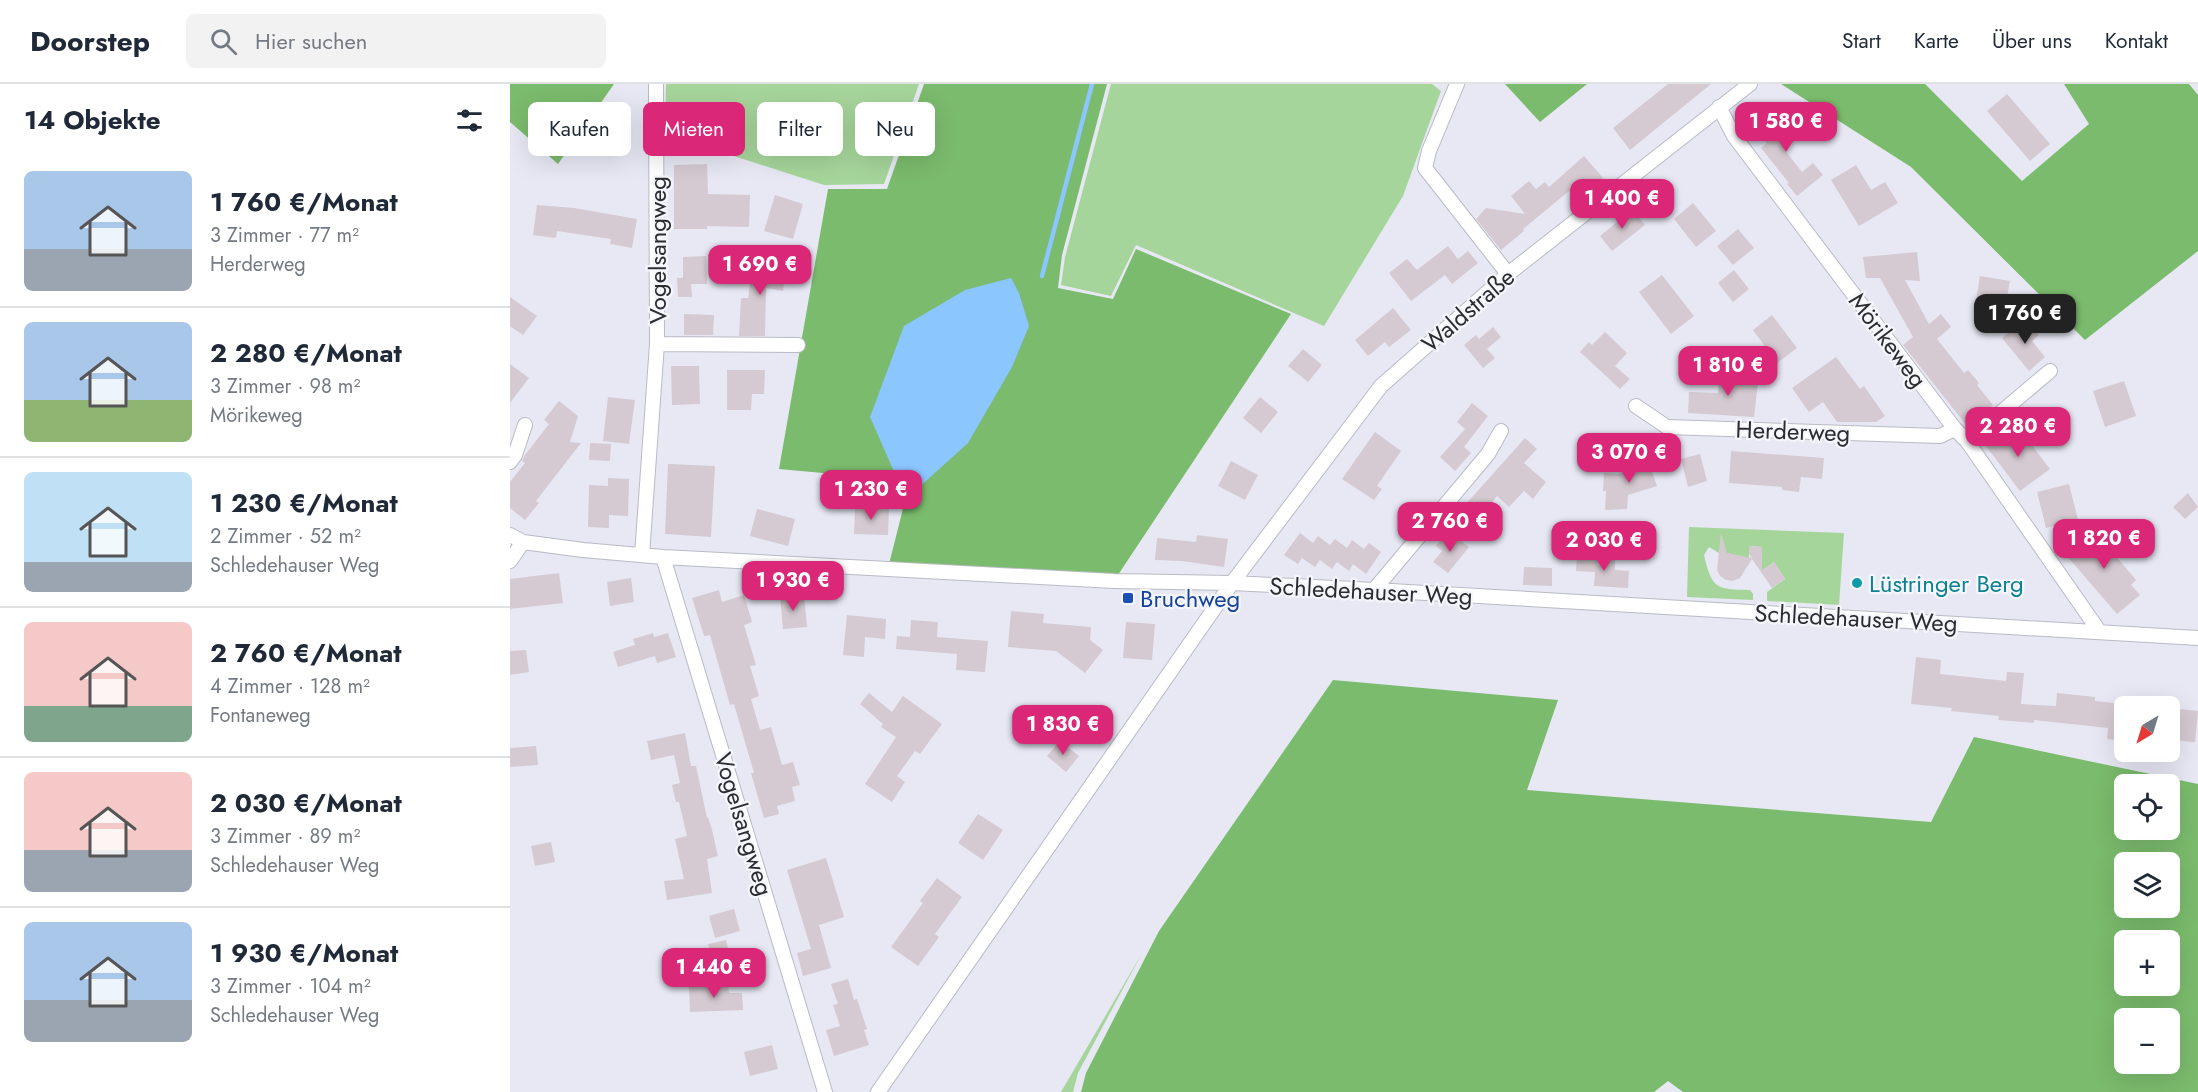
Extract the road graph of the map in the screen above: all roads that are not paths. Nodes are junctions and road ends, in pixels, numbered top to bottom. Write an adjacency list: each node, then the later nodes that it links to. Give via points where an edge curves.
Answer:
1 (656, 84): 6 (street, Vogelsangweg)
2 (1750, 84): 4 (street, Waldstraße)
3 (1456, 85): 5 (street, via 1425,168)
4 (1719, 107): 5 (street, Waldstraße); 11 (street, Mörikeweg, via 1734,136)
5 (1508, 274): 20 (street, Waldstraße, via 1381,386)
6 (657, 344): 7 (street, Vogelsangweg); 17 (street, Vogelsangweg)
7 (798, 345)
8 (2050, 371): 13 (street)
9 (1636, 406): 11 (street, Herderweg, via 1667,427 1940,436)
10 (525, 425): 14 (street)
11 (1954, 429): 13 (street, Mörikeweg)
12 (1501, 431): 21 (street, via 1488,454)
13 (1967, 441): 22 (street, Mörikeweg)
14 (510, 462)
15 (510, 535): 16 (street, Schledehauser Weg)
16 (524, 542): 17 (street, Schledehauser Weg); 19 (street)
17 (642, 555): 18 (street, Schledehauser Weg)
18 (663, 557): 20 (street, Schledehauser Weg, via 1114,581); 24 (street, Vogelsangweg)
19 (510, 561)
20 (1232, 583): 21 (street, Schledehauser Weg); 25 (street)
21 (1374, 590): 22 (street, Schledehauser Weg)
22 (2099, 632): 23 (street, Schledehauser Weg)
23 (2198, 638)
24 (825, 1092)
25 (878, 1092)

